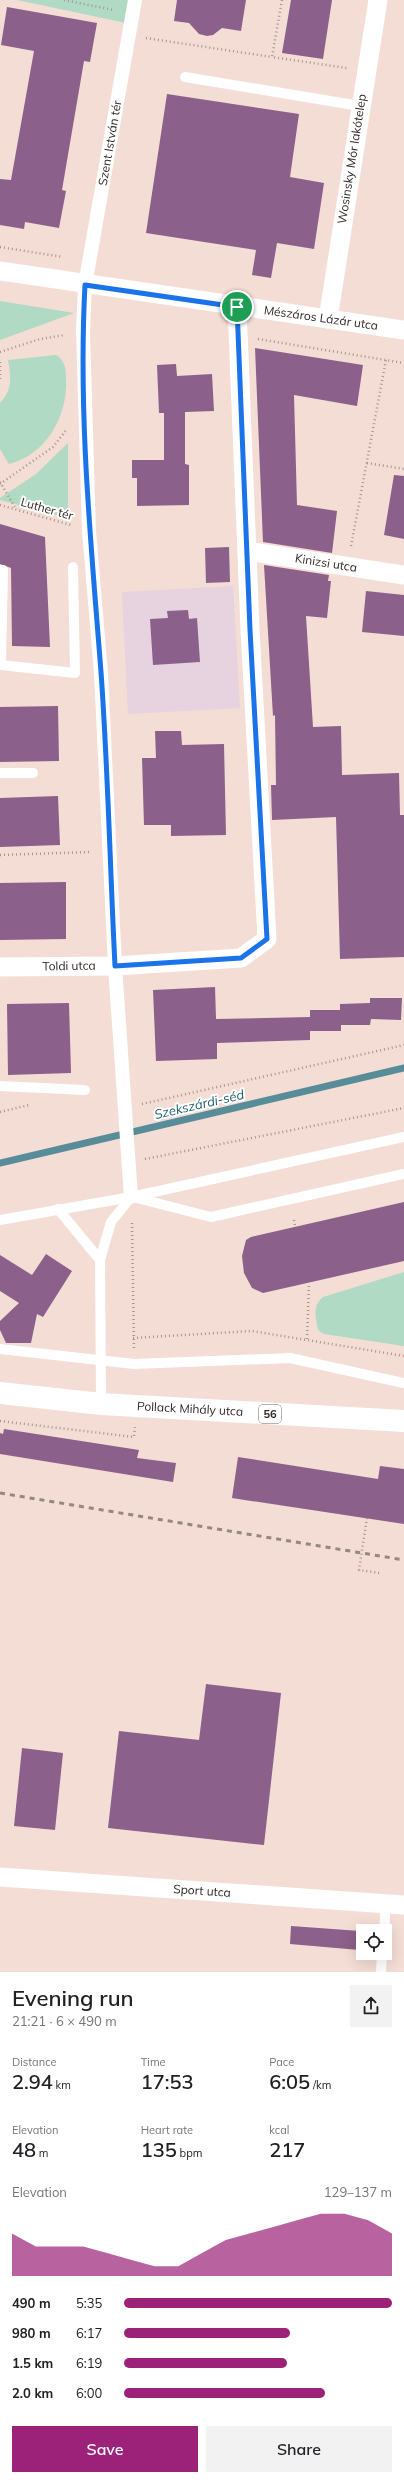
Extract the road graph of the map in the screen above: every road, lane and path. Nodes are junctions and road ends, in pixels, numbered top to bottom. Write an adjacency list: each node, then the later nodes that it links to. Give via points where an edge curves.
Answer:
1 (64, 0): 4 (path)
2 (282, 0): 6 (path)
3 (378, 0): 7 (street, Wosinsky Mór lakótelep)
4 (134, 7): 5 (street, Szent István tér)
5 (129, 35): 6 (path); 11 (street, Szent István tér)
6 (272, 57): 7 (path)
7 (366, 70): 9 (street, Wosinsky Mór lakótelep)
8 (185, 77): 9 (lane)
9 (360, 106): 15 (street, Wosinsky Mór lakótelep)
10 (0, 247): 11 (path)
11 (89, 262): 13 (street, Szent István tér)
12 (0, 271): 13 (street, Mészáros Lázár utca)
13 (85, 285): 14 (street, Mészáros Lázár utca); 17 (street, Szent István tér)
14 (237, 307): 15 (street, Mészáros Lázár utca); 18 (street, Toldi utca)
15 (328, 319): 16 (street, Mészáros Lázár utca)
16 (404, 330)
17 (83, 332): 19 (path, via 40,339); 24 (street, Szent István tér)
18 (239, 336): 20 (path); 31 (street, Toldi utca)
19 (0, 352)
20 (386, 360): 22 (path); 25 (path)
21 (0, 362): 23 (path)
22 (404, 363)
23 (0, 379)
24 (85, 401): 27 (path, via 53,447); 30 (street, Szent István tér)
25 (367, 463): 26 (path); 33 (path)
26 (404, 469)
27 (0, 483): 29 (path)
28 (0, 505): 29 (path, Luther tér)
29 (16, 510): 30 (path, Luther tér)
30 (89, 531): 39 (street, Szent István tér, via 101,673)
31 (247, 551): 33 (street, Kinizsi utca); 41 (street, Toldi utca, via 267,939 241,958)
32 (73, 567): 36 (lane, via 75,673)
33 (347, 567): 35 (street, Kinizsi utca)
34 (0, 570): 36 (lane, via 3,570)
35 (404, 575)
36 (0, 665)
37 (0, 773): 38 (lane)
38 (33, 774)
39 (110, 851): 40 (path); 41 (street, Szent István tér)
40 (0, 855)
41 (115, 966): 42 (street, Toldi utca); 46 (street, Szent István tér)
42 (0, 967)
43 (404, 1045): 46 (path)
44 (0, 1086): 45 (lane)
45 (85, 1090)
46 (124, 1108): 49 (street, Szent István tér)
47 (404, 1108): 49 (path)
48 (404, 1137): 51 (lane)
49 (128, 1162): 51 (street, Szent István tér)
50 (404, 1174): 51 (lane, via 211,1217)
51 (131, 1197): 52 (lane); 56 (lane, via 111,1222); 58 (path, via 133,1338 252,1331)
52 (58, 1210): 53 (lane); 56 (lane)
53 (0, 1220)
54 (294, 1220): 55 (path)
55 (295, 1226)
56 (100, 1260): 61 (lane)
57 (308, 1283): 58 (path)
58 (307, 1339): 60 (path)
59 (0, 1349): 61 (lane)
60 (404, 1356)
61 (101, 1360): 62 (lane, via 134,1364 290,1358); 64 (lane)
62 (404, 1383)
63 (0, 1393): 64 (main road, Pollack Mihály utca / 56)
64 (101, 1404): 65 (main road, Pollack Mihály utca / 56)
65 (404, 1421)
66 (0, 1422): 67 (path)
67 (134, 1437)
68 (367, 1518): 69 (path, via 359,1570)
69 (380, 1573)
70 (0, 1877): 71 (street, Sport utca)
71 (395, 1904): 72 (lane)
72 (387, 1924)
73 (382, 1960): 74 (lane)
74 (381, 1972)

